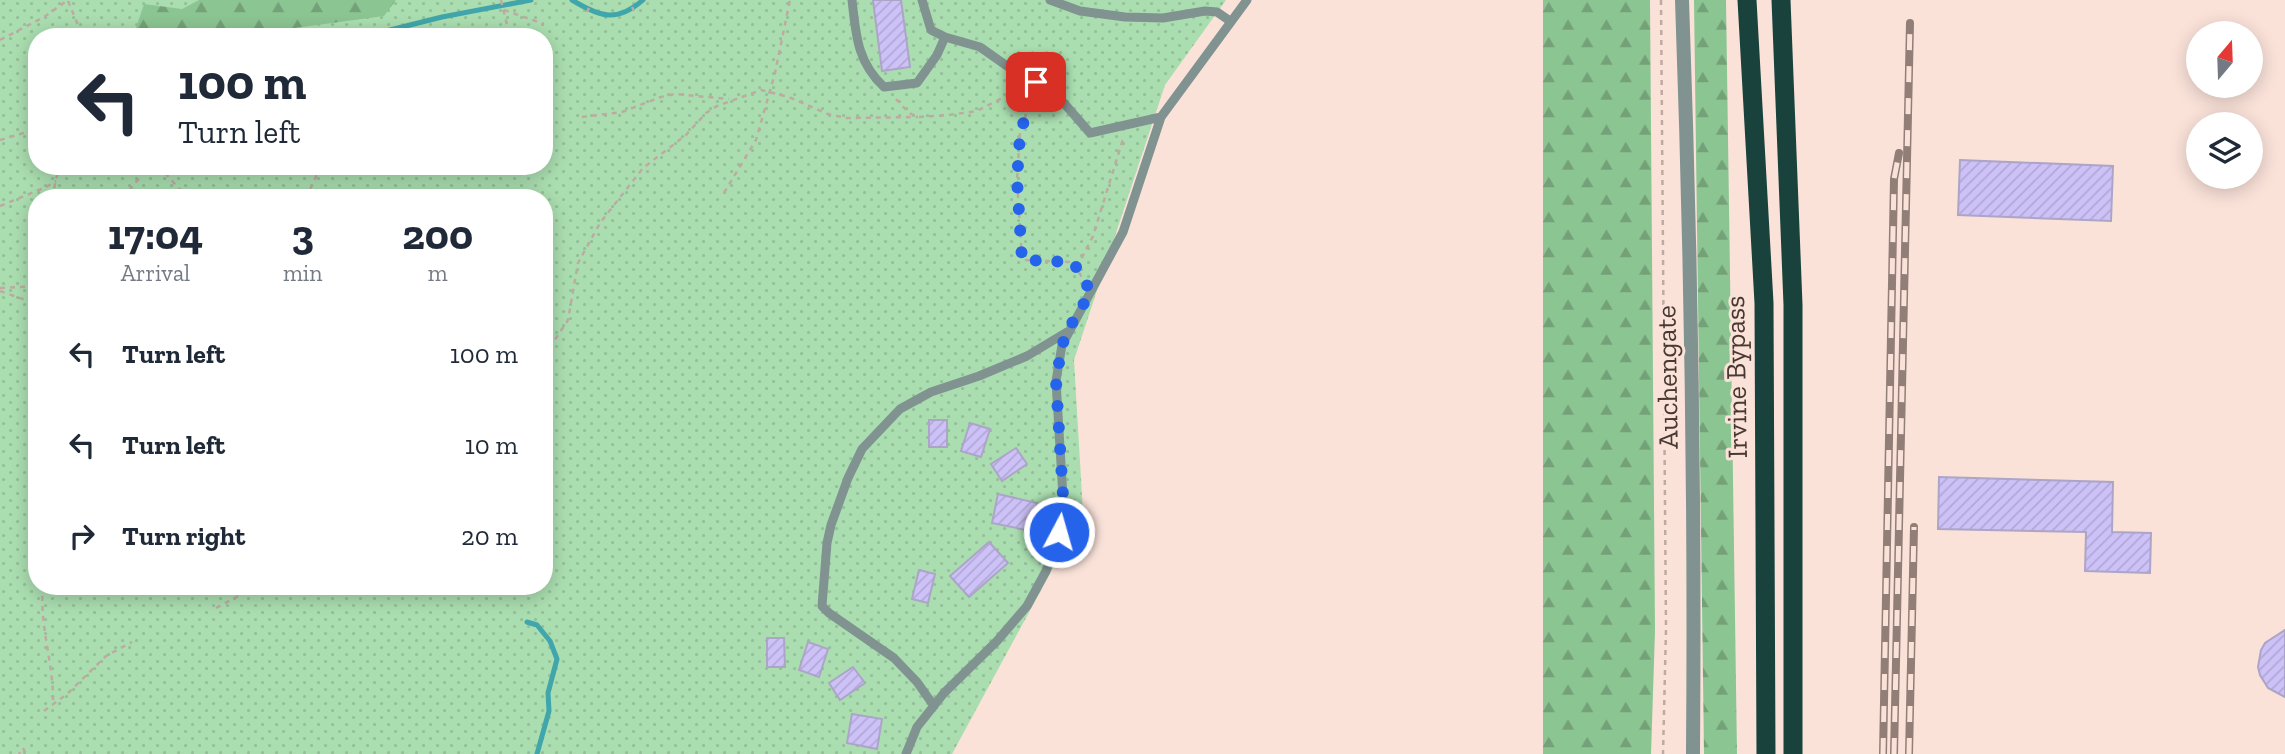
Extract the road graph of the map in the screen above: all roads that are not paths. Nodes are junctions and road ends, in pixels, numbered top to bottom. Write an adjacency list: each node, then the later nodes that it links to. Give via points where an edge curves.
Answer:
1 (852, 0): 10 (lane, via 862,58 884,88 917,83)
2 (922, 0): 10 (lane, via 931,30)
3 (1050, 0): 8 (lane)
4 (1247, 0): 9 (lane)
5 (1682, 0): 15 (street, Auchengate, via 1690,216)
6 (1748, 0): 16 (highway, Irvine Bypass, via 1765,303)
7 (1781, 0): 17 (highway, Irvine Bypass, via 1793,305)
8 (1063, 2): 9 (lane, via 1080,11 1125,17 1217,12)
9 (1230, 22): 11 (lane)
10 (945, 37): 11 (lane, via 980,47 1056,94 1090,132)
11 (1161, 117): 12 (lane, via 1123,232)
12 (1069, 331): 13 (lane, via 1056,381 1063,496 1059,532 1046,571 1027,607); 13 (lane, via 1027,356 931,392 900,409 862,449 839,502 827,542 822,606 894,658)
13 (934, 706): 14 (lane, via 917,727)
14 (906, 754)
15 (1693, 754)
16 (1766, 754)
17 (1793, 754)

